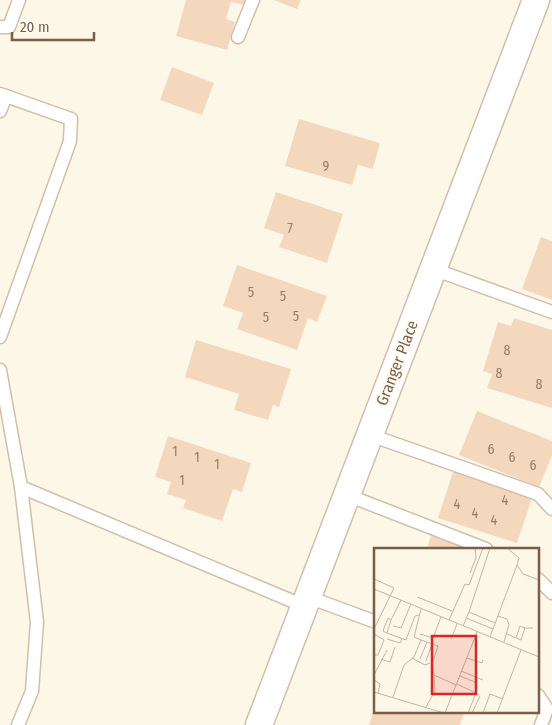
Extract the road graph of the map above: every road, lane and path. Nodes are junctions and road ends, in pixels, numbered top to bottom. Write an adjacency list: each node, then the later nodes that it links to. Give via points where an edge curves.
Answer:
1 (19, 0): 4 (lane, via 9,27)
2 (254, 0): 5 (lane)
3 (536, 0): 8 (street, Granger Place)
4 (0, 27)
5 (238, 38)
6 (3, 95): 7 (lane); 10 (lane, via 71,119 70,141)
7 (0, 111)
8 (433, 269): 9 (lane); 12 (street, Granger Place)
9 (552, 312)
10 (0, 337)
11 (0, 370): 13 (lane)
12 (370, 434): 14 (street, Granger Place); 15 (lane, via 538,494)
13 (21, 487): 19 (lane); 22 (lane, via 37,622 32,691)
14 (347, 495): 16 (lane); 19 (street, Granger Place)
15 (552, 509)
16 (483, 548)
17 (540, 581): 18 (lane)
18 (552, 593)
19 (306, 602): 20 (lane); 23 (street, Granger Place)
20 (374, 621)
21 (540, 698): 24 (lane, via 547,708)
22 (18, 725)
23 (259, 725)
24 (541, 725)

